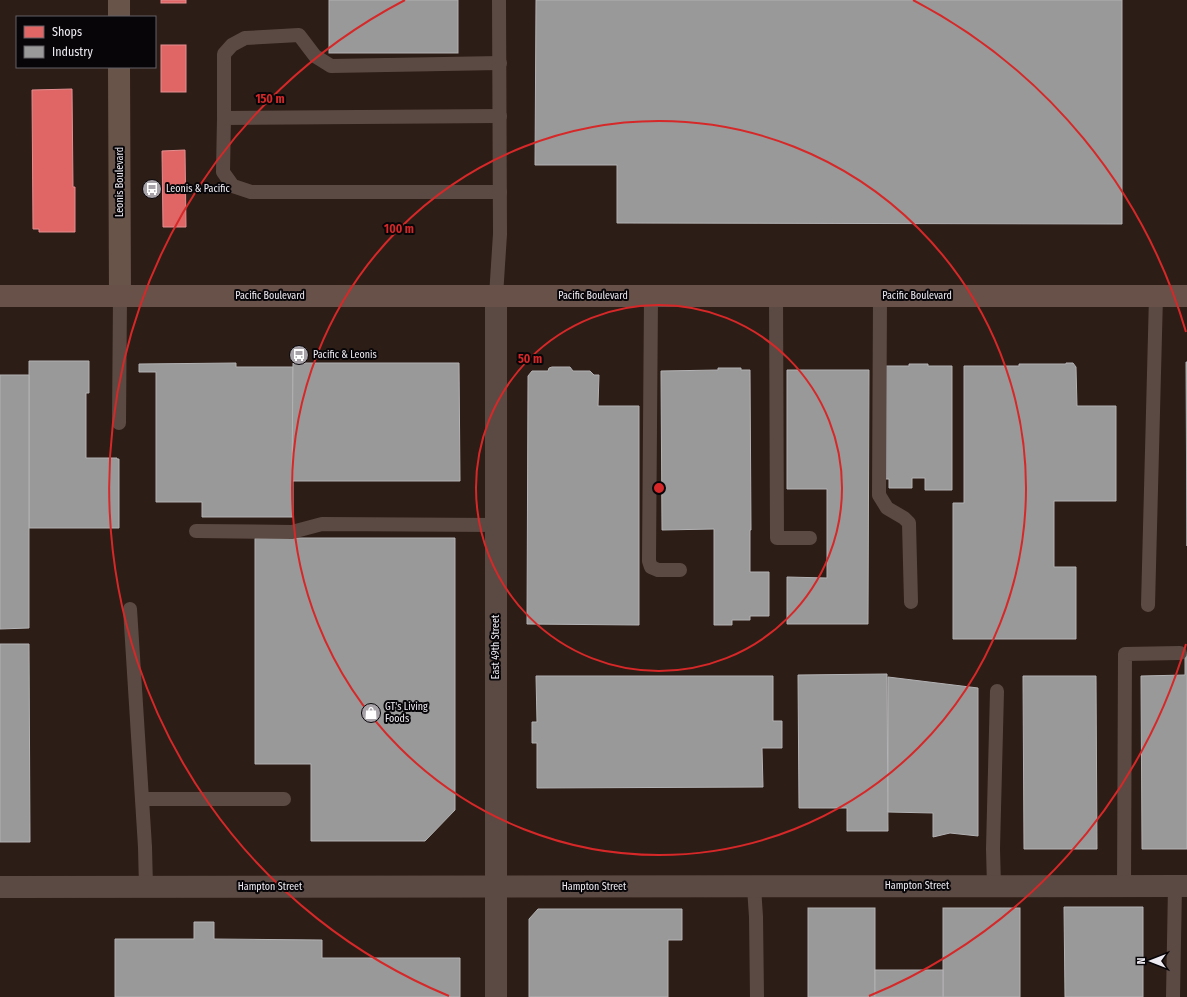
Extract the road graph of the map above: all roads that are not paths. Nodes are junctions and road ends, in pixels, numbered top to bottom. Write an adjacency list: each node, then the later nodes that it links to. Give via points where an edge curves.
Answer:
1 (119, 0): 3 (main road)
2 (499, 0): 4 (lane)
3 (119, 16)
4 (500, 63): 6 (lane); 7 (lane, via 331,66 315,56 299,35 245,38 232,45 224,54)
5 (119, 68): 10 (main road, Leonis Boulevard)
6 (500, 116): 7 (lane); 8 (lane)
7 (224, 118): 8 (lane, via 223,172 233,186 251,192)
8 (500, 192): 11 (lane)
9 (0, 296): 10 (main road, Pacific Boulevard)
10 (120, 296): 11 (main road, Pacific Boulevard); 17 (lane)
11 (496, 296): 12 (main road, Pacific Boulevard); 18 (street, East 49th Street)
12 (651, 296): 13 (main road, Pacific Boulevard); 21 (lane, via 649,561 652,567 658,570)
13 (776, 296): 14 (main road, Pacific Boulevard); 20 (lane, via 777,538)
14 (880, 296): 15 (main road, Pacific Boulevard); 22 (lane, via 879,495 887,508 909,523)
15 (1156, 296): 16 (main road, Pacific Boulevard); 23 (lane)
16 (1187, 296)
17 (120, 422)
18 (496, 525): 19 (lane, via 322,524 292,532); 33 (street, East 49th Street)
19 (196, 531)
20 (810, 538)
21 (680, 570)
22 (911, 602)
23 (1148, 605)
24 (130, 609): 27 (lane)
25 (1180, 653): 30 (lane, via 1125,654)
26 (997, 691): 29 (lane)
27 (142, 798): 28 (lane); 32 (lane)
28 (284, 798)
29 (994, 886): 30 (street, Hampton Street); 34 (street, Hampton Street)
30 (1124, 886): 31 (street, Hampton Street)
31 (1181, 886): 38 (lane)
32 (146, 887): 33 (street, Hampton Street); 35 (street, Hampton Street)
33 (496, 887): 34 (street, Hampton Street); 36 (street, East 49th Street)
34 (754, 887): 37 (lane)
35 (0, 888)
36 (496, 997)
37 (757, 997)
38 (1173, 997)

